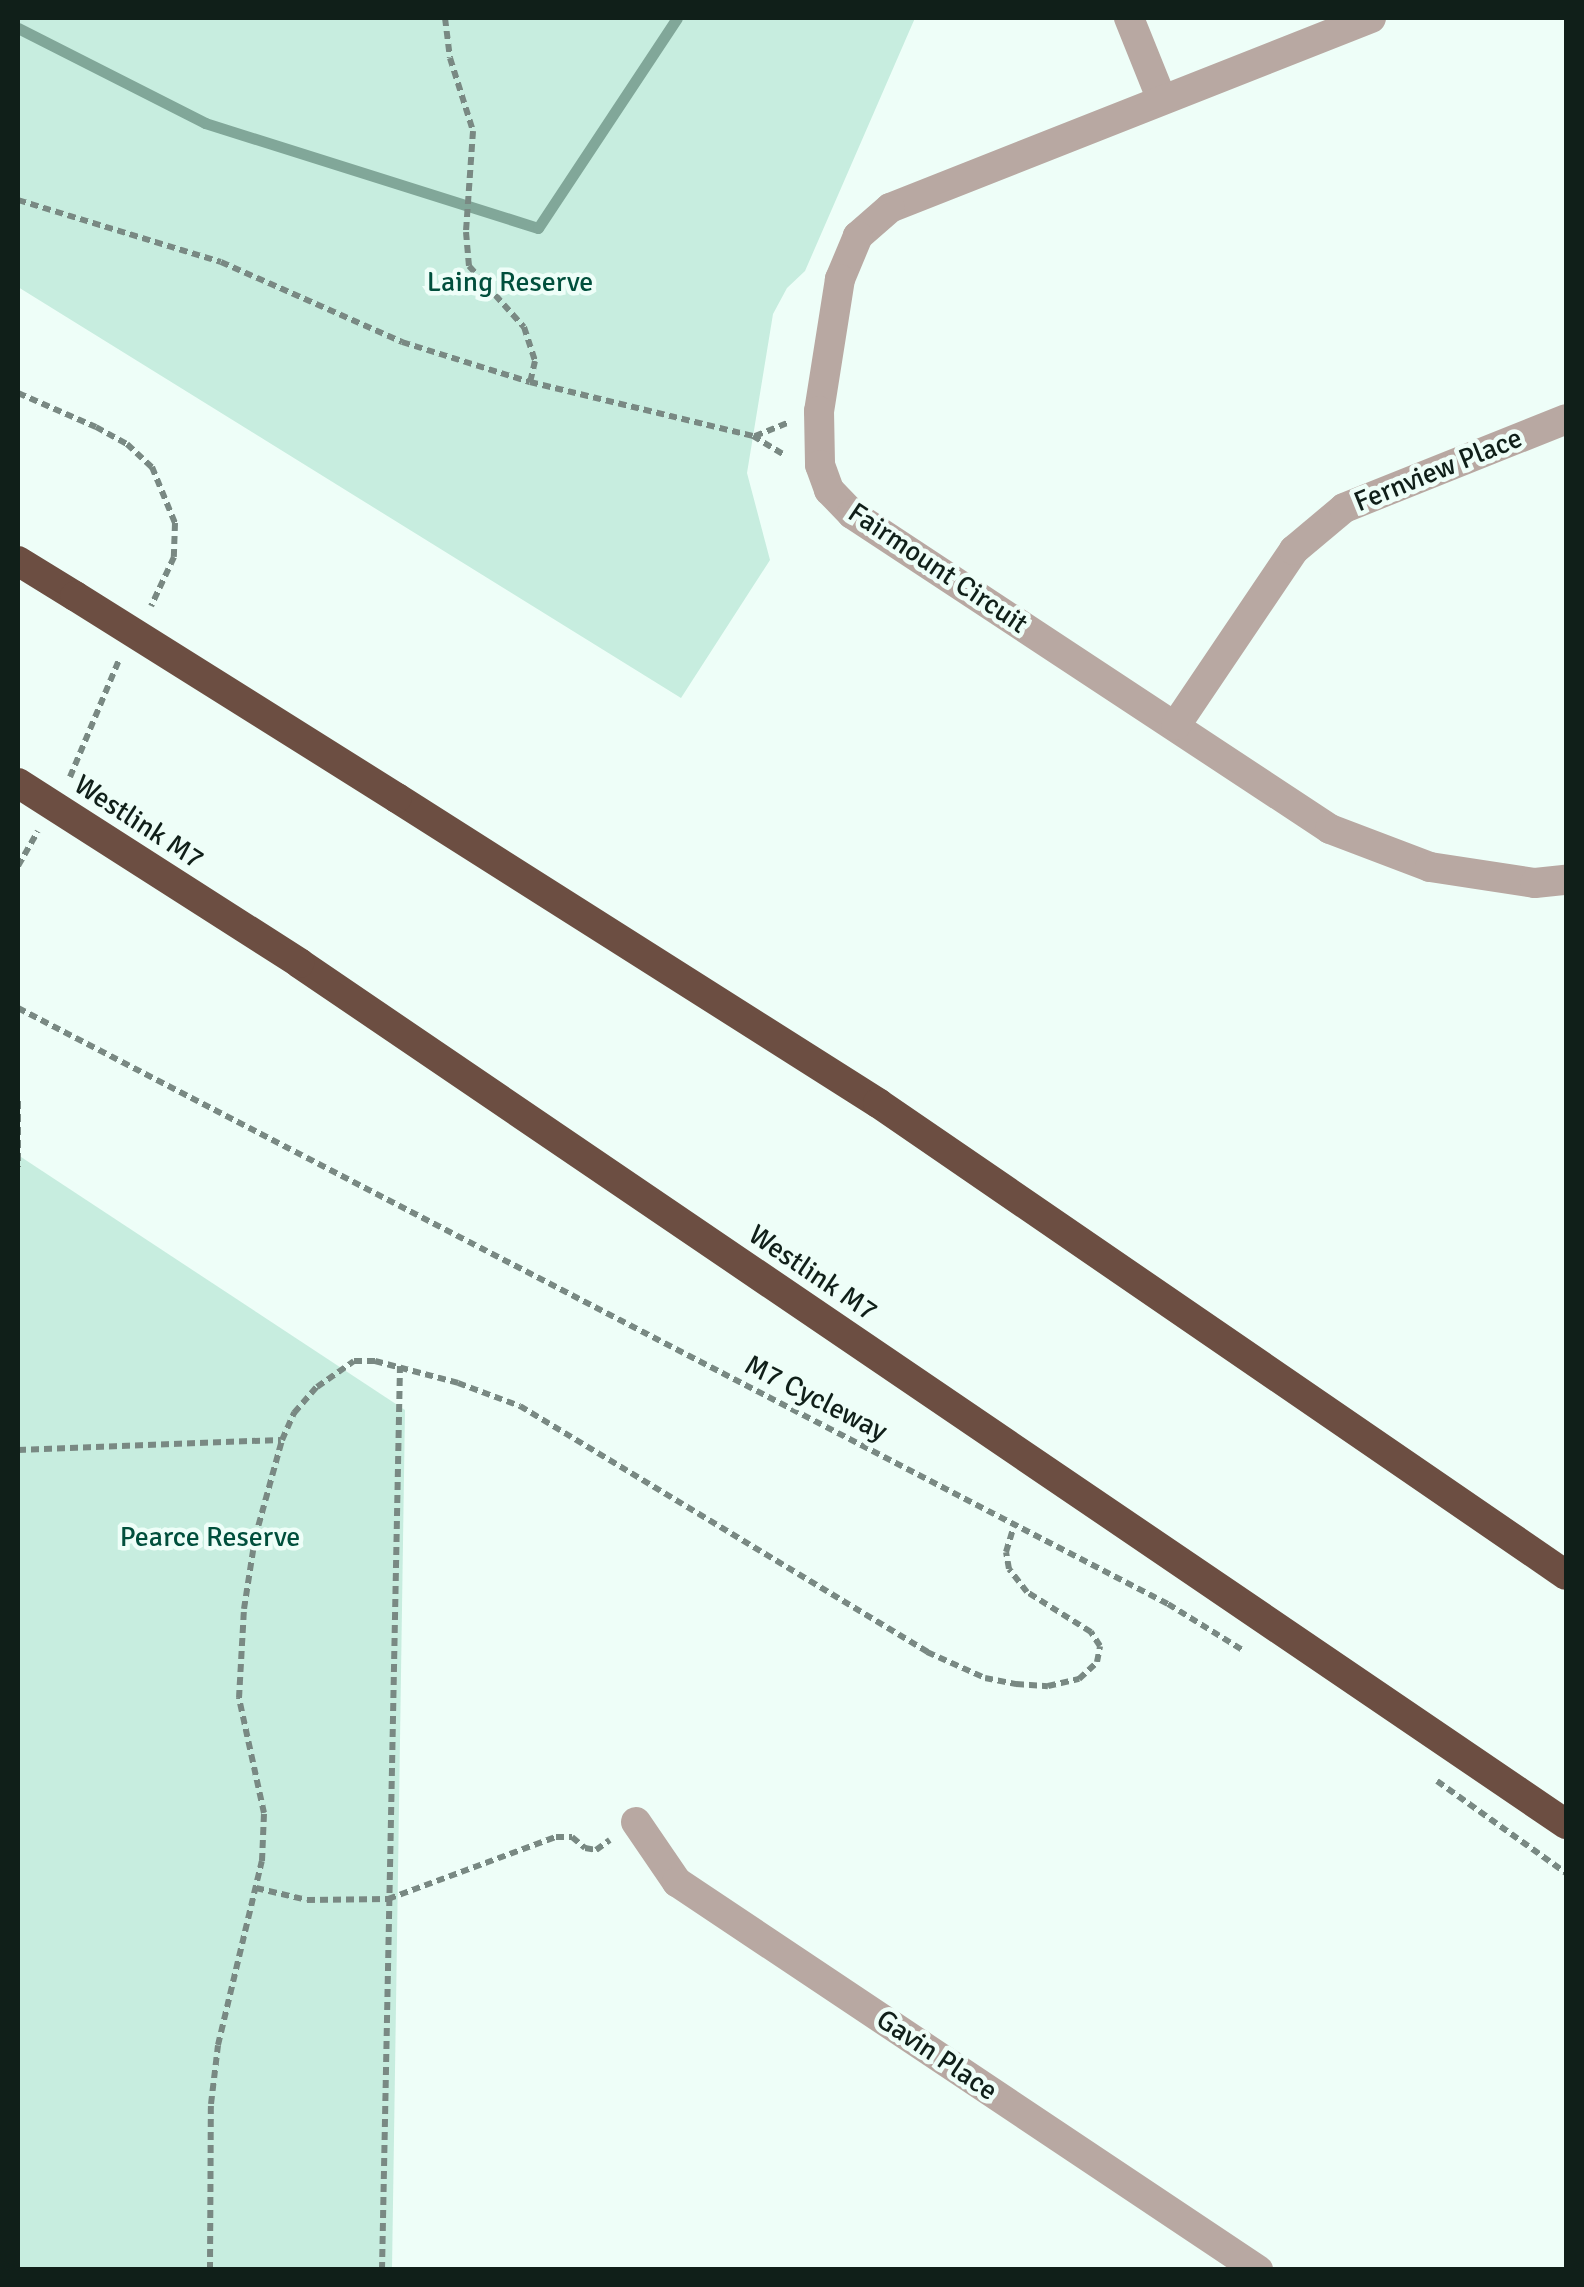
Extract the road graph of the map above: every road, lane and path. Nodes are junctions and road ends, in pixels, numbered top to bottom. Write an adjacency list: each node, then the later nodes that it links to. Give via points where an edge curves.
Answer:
1 (445, 18): 6 (path, via 472,131 469,266 524,327 535,361)
2 (1129, 18): 4 (street)
3 (1371, 18): 4 (street, Fairmount Circuit)
4 (1162, 100): 8 (street, Fairmount Circuit, via 890,208 858,236 840,280 819,411)
5 (18, 200): 6 (path, via 220,262 402,342)
6 (530, 382): 8 (path, via 754,436 788,456)
7 (1566, 419): 10 (street, Fernview Place, via 1344,508 1294,550)
8 (820, 464): 10 (street, Fairmount Circuit, via 829,490 852,514)
9 (18, 562): 20 (highway, bridge, via 878,1103)
10 (1176, 725): 12 (street, Fairmount Circuit, via 1330,829 1430,867 1535,884)
11 (18, 783): 24 (highway, Westlink M7, bridge, via 300,963)
12 (1566, 880)
13 (18, 1008): 19 (path, M7 Cycleway)
14 (18, 1101): 15 (path)
15 (18, 1167)
16 (400, 1366): 17 (path, via 354,1361 317,1386); 19 (path, via 520,1406 560,1427 927,1652 1016,1684 1078,1679 1098,1662 1100,1646 1091,1632 1027,1592 1008,1568); 27 (path)
17 (282, 1440): 18 (path); 26 (path, via 244,1610 240,1698 264,1814)
18 (18, 1450)
19 (1014, 1526): 21 (path, M7 Cycleway, via 1168,1604)
20 (1566, 1575)
21 (1253, 1656)
22 (1427, 1775): 25 (path)
23 (636, 1822): 27 (path, via 596,1850 556,1837); 30 (street, Gavin Place, via 677,1882)
24 (1566, 1824)
25 (1566, 1873)
26 (256, 1888): 27 (path, via 307,1900); 28 (path, via 213,2085)
27 (388, 1899): 29 (path)
28 (210, 2270)
29 (382, 2270)
30 (1258, 2270)

